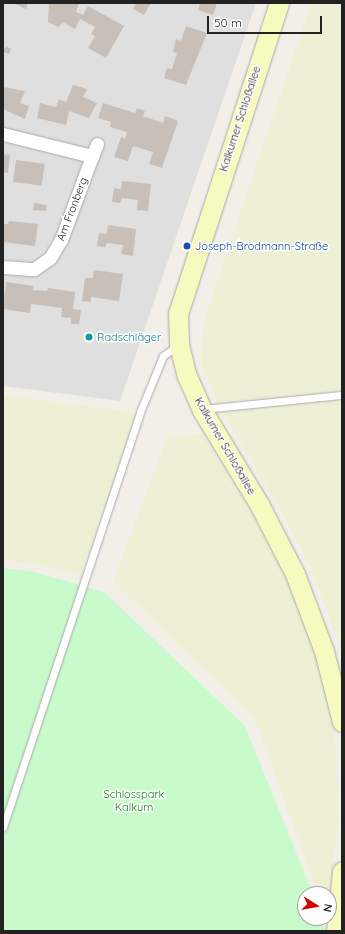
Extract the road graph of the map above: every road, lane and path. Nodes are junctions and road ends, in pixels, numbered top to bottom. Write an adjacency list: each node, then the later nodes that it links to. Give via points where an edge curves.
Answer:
1 (279, 3): 6 (main road, Kalkumer Schloßallee, via 178,313)
2 (3, 134): 4 (street)
3 (97, 144): 4 (street)
4 (92, 156): 5 (street, Am Fronberg, via 62,240 50,258 34,268)
5 (3, 267)
6 (179, 345): 8 (main road, Kalkumer Schloßallee, via 187,376); 10 (lane, via 163,356 140,412)
7 (342, 395): 8 (lane)
8 (202, 410): 9 (main road, Kalkumer Schloßallee, via 259,504 295,574 324,651)
9 (342, 722)
10 (3, 827)
11 (342, 871): 12 (main road)
12 (336, 931)

